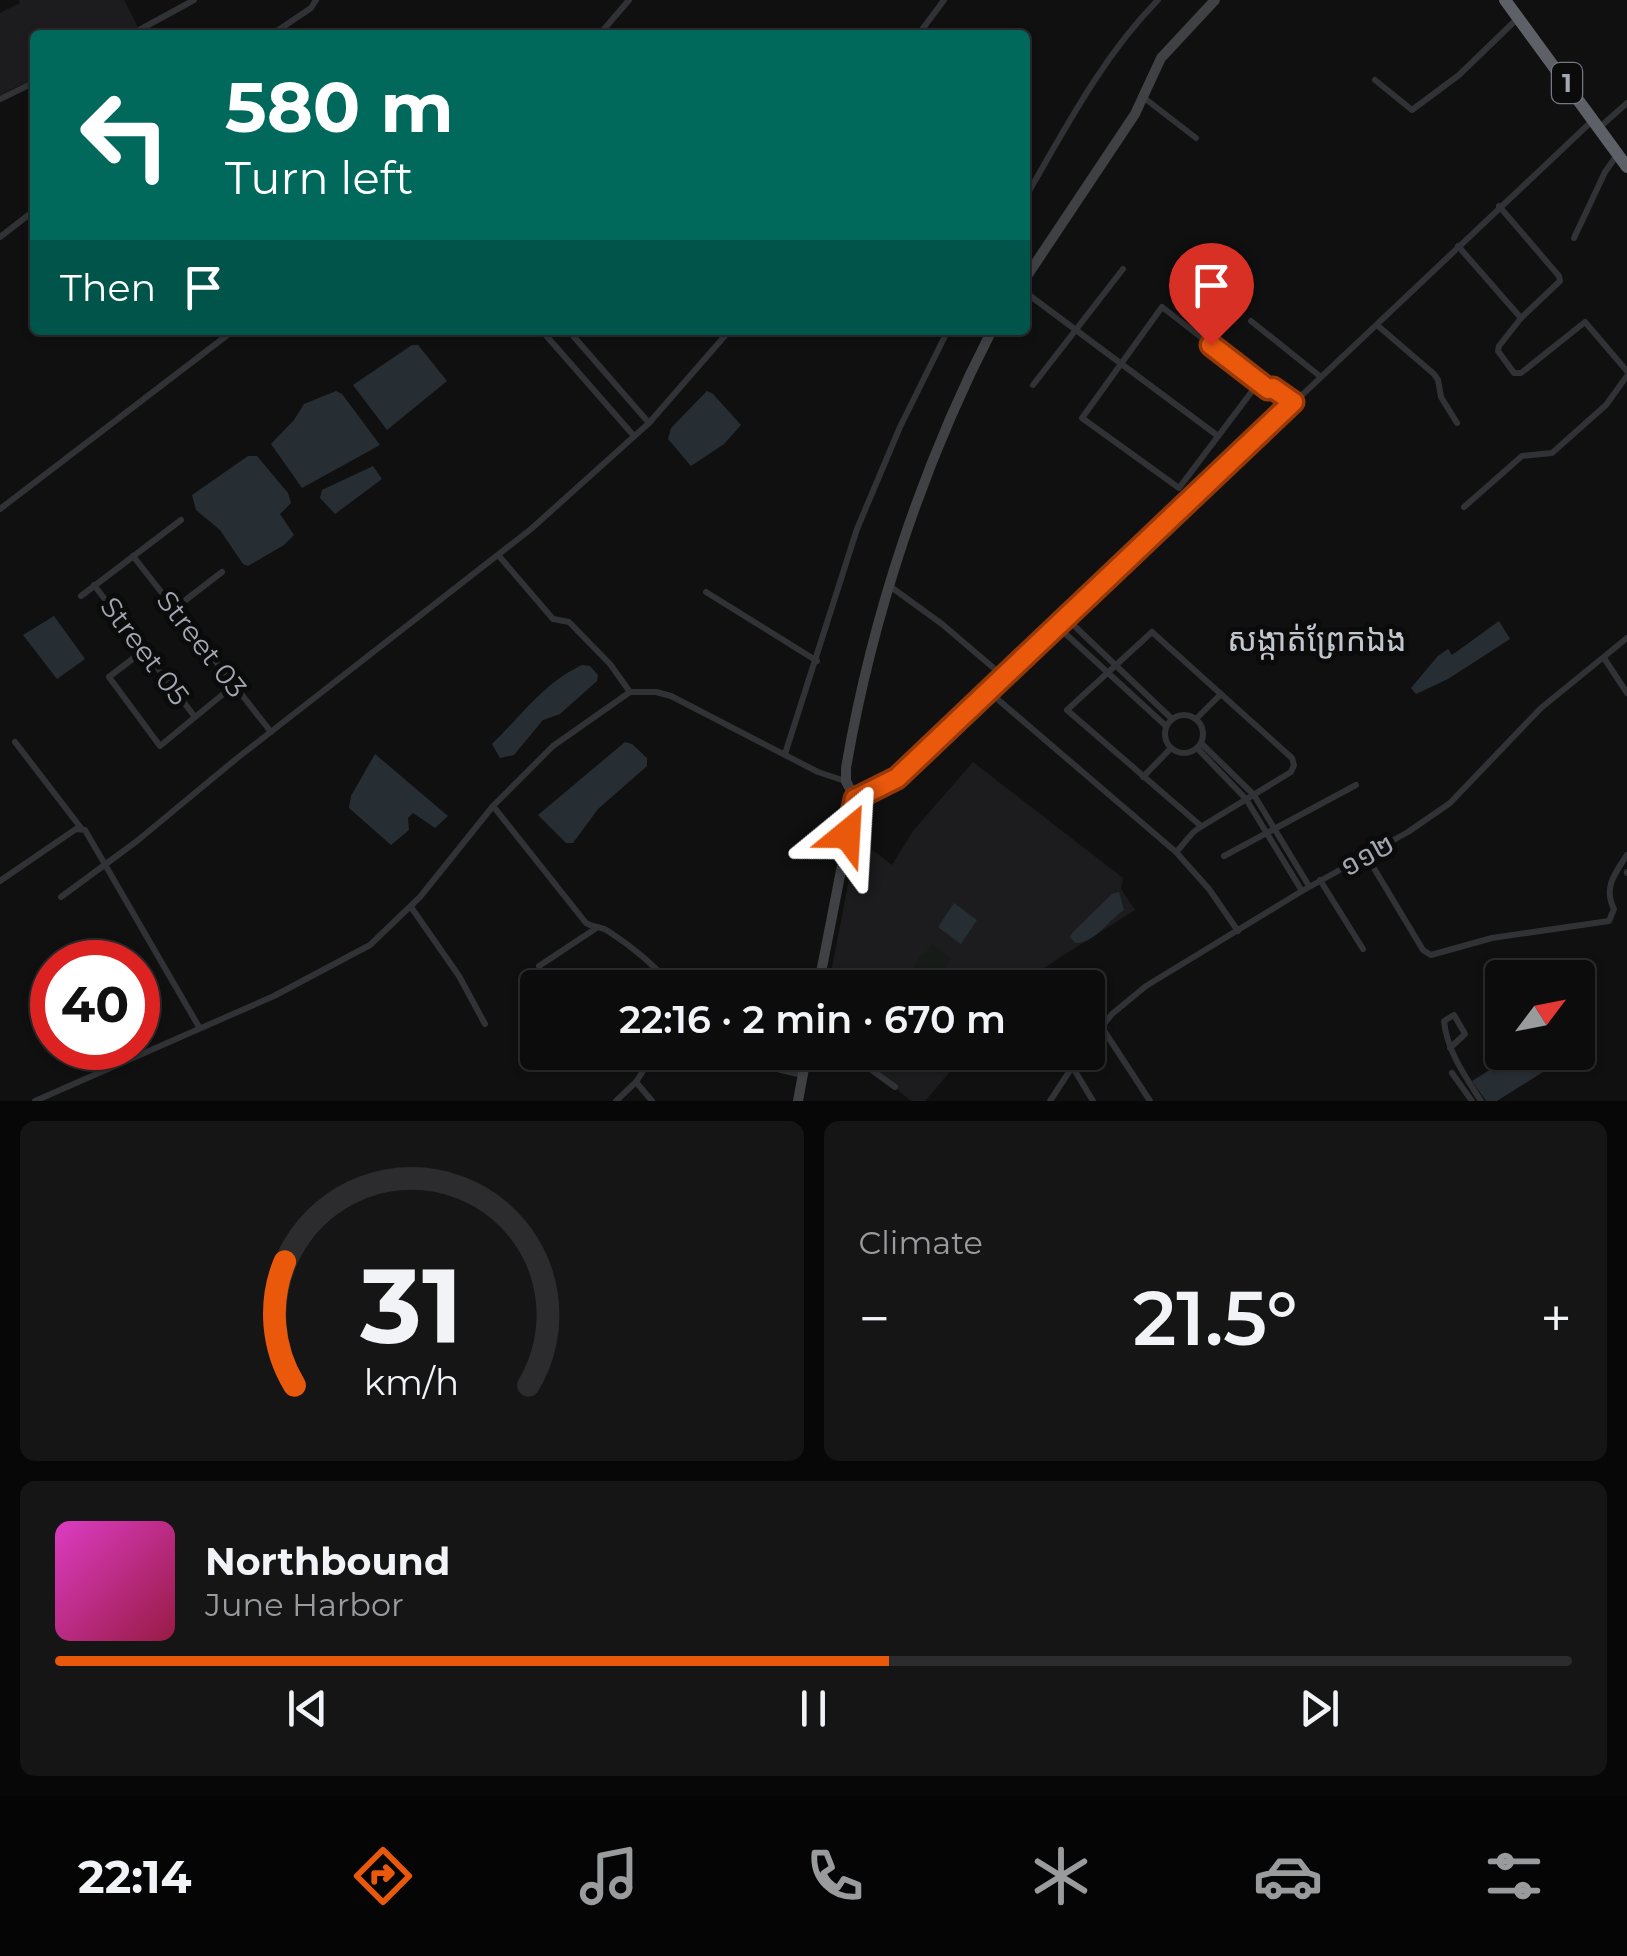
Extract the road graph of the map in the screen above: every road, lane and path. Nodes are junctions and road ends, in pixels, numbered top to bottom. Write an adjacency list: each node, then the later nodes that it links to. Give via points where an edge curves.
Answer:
1 (194, 0): 11 (street)
2 (316, 0): 12 (street)
3 (629, 0): 13 (street)
4 (944, 0): 14 (street)
5 (1140, 0): 9 (street)
6 (1158, 0): 9 (street)
7 (1215, 0): 17 (street, via 1161,58)
8 (1505, 0): 10 (highway, 1)
9 (1150, 8): 24 (street, via 1098,75)
10 (1518, 18): 15 (street, via 1412,110); 20 (highway, 1)
11 (139, 30)
12 (278, 30)
13 (603, 30)
14 (922, 30)
15 (1375, 80)
16 (30, 84): 18 (street)
17 (1142, 96): 21 (street); 31 (street)
18 (0, 99)
19 (1627, 103): 20 (street)
20 (1596, 124): 22 (highway, 1); 25 (street)
21 (1196, 138)
22 (1618, 154): 23 (highway, 1); 28 (street)
23 (1627, 167)
24 (1030, 190)
25 (1499, 206): 29 (street); 33 (street, via 1559,276 1556,287)
26 (30, 214): 27 (street)
27 (0, 237)
28 (1574, 238)
29 (1458, 246): 33 (street); 35 (street)
30 (1122, 269): 36 (street)
31 (1030, 272)
32 (1030, 296): 36 (street)
33 (1520, 318): 46 (street, via 1498,352 1514,373 1586,322)
34 (1252, 321): 47 (street)
35 (1377, 325): 47 (street); 52 (street, via 1434,374)
36 (1076, 329): 45 (street); 49 (street)
37 (220, 335): 44 (street)
38 (226, 335): 44 (street)
39 (546, 335): 53 (street)
40 (572, 335): 51 (street)
41 (726, 335): 51 (street)
42 (946, 335): 71 (street, via 868,500)
43 (990, 335): 62 (street, via 928,475)
44 (222, 338): 56 (street)
45 (1122, 363): 48 (street, via 1162,308); 54 (street); 54 (street, via 1082,418 1179,488)
46 (1627, 374): 55 (street, via 1606,405 1552,453 1522,456)
47 (1322, 377): 50 (street)
48 (1259, 382): 50 (street); 54 (street)
49 (1034, 385)
50 (1291, 404): 66 (street)
51 (650, 423): 53 (street)
52 (1457, 424)
53 (634, 436): 59 (street)
54 (1218, 436)
55 (1464, 507)
56 (0, 509)
57 (182, 520): 58 (street)
58 (132, 556): 61 (street); 65 (street, Street 03)
59 (498, 556): 77 (street, via 553,619 568,622 610,664); 84 (street)
60 (222, 572): 65 (street)
61 (94, 585): 64 (street); 69 (street, Street 05)
62 (891, 587): 74 (street); 90 (street, via 864,679)
63 (706, 592): 71 (street)
64 (81, 596)
65 (174, 608): 75 (street, Street 03)
66 (1065, 617): 67 (street); 72 (street)
67 (1056, 625): 73 (street); 74 (street)
68 (1627, 638): 70 (street, ១១២)
69 (144, 650): 80 (street, Street 05); 80 (street, via 109,678 160,746)
70 (1604, 658): 78 (street); 99 (street, ១១២, via 1542,708 1450,803)
71 (817, 661): 88 (street)
72 (1115, 664): 73 (street); 79 (street, via 1152,632); 81 (street)
73 (1106, 672): 83 (street); 89 (street, via 1066,710)
74 (1003, 676): 76 (street)
75 (234, 685): 80 (street); 84 (street, Street 03)
76 (988, 691): 93 (street, via 897,778); 98 (street)
77 (630, 692): 88 (street, via 671,696); 94 (street, via 554,746)
78 (1627, 692)
79 (1221, 694): 82 (street); 92 (street, via 1294,764)
80 (195, 717)
81 (1172, 718): 82 (street); 83 (street)
82 (1196, 719): 86 (street, via 1202,730)
83 (1166, 726): 87 (street)
84 (271, 732): 102 (street)
85 (15, 742): 96 (street)
86 (1198, 746): 87 (street, via 1187,753); 92 (street)
87 (1171, 748): 89 (street)
88 (786, 754): 90 (street)
89 (1144, 776): 95 (street)
90 (846, 781): 93 (street)
91 (1356, 785): 97 (street)
92 (1250, 797): 95 (street); 97 (street)
93 (855, 799): 113 (street)
94 (493, 806): 107 (street); 108 (street)
95 (1201, 826): 98 (street)
96 (81, 828): 102 (street); 104 (street)
97 (1271, 831): 100 (street); 105 (street)
98 (1176, 852): 109 (street)
99 (1366, 855): 101 (street, via 1431,955 1492,938 1609,921 1610,884); 103 (street, ១១២)
100 (1224, 856)
101 (1627, 856)
102 (106, 863): 106 (street); 116 (street)
103 (1320, 880): 105 (street, ១១២); 110 (street)
104 (0, 881)
105 (1306, 888): 109 (street, ១១២)
106 (61, 897)
107 (411, 907): 115 (street); 116 (street, via 370,945 330,968)
108 (596, 928): 111 (street); 112 (street, via 605,928)
109 (1238, 930): 114 (street, ១១២, via 1146,986)
110 (1363, 949)
111 (539, 966)
112 (657, 970)
113 (822, 970)
114 (1105, 1022)
115 (485, 1024)
116 (199, 1027): 129 (street)
117 (1105, 1032): 135 (street)
118 (1450, 1048): 118 (street, via 1465,1034 1454,1015 1444,1021); 137 (street)
119 (644, 1070): 127 (street)
120 (779, 1070): 126 (street)
121 (804, 1070): 126 (street)
122 (872, 1070): 128 (street)
123 (1069, 1070): 133 (street)
124 (1074, 1070): 134 (street)
125 (1452, 1073): 136 (street)
126 (803, 1075): 132 (street)
127 (636, 1082): 130 (street); 131 (street)
128 (895, 1088)
129 (35, 1101)
130 (616, 1101)
131 (652, 1101)
132 (798, 1101)
133 (1050, 1101)
134 (1092, 1101)
135 (1150, 1101)
136 (1472, 1101)
137 (1481, 1101)

